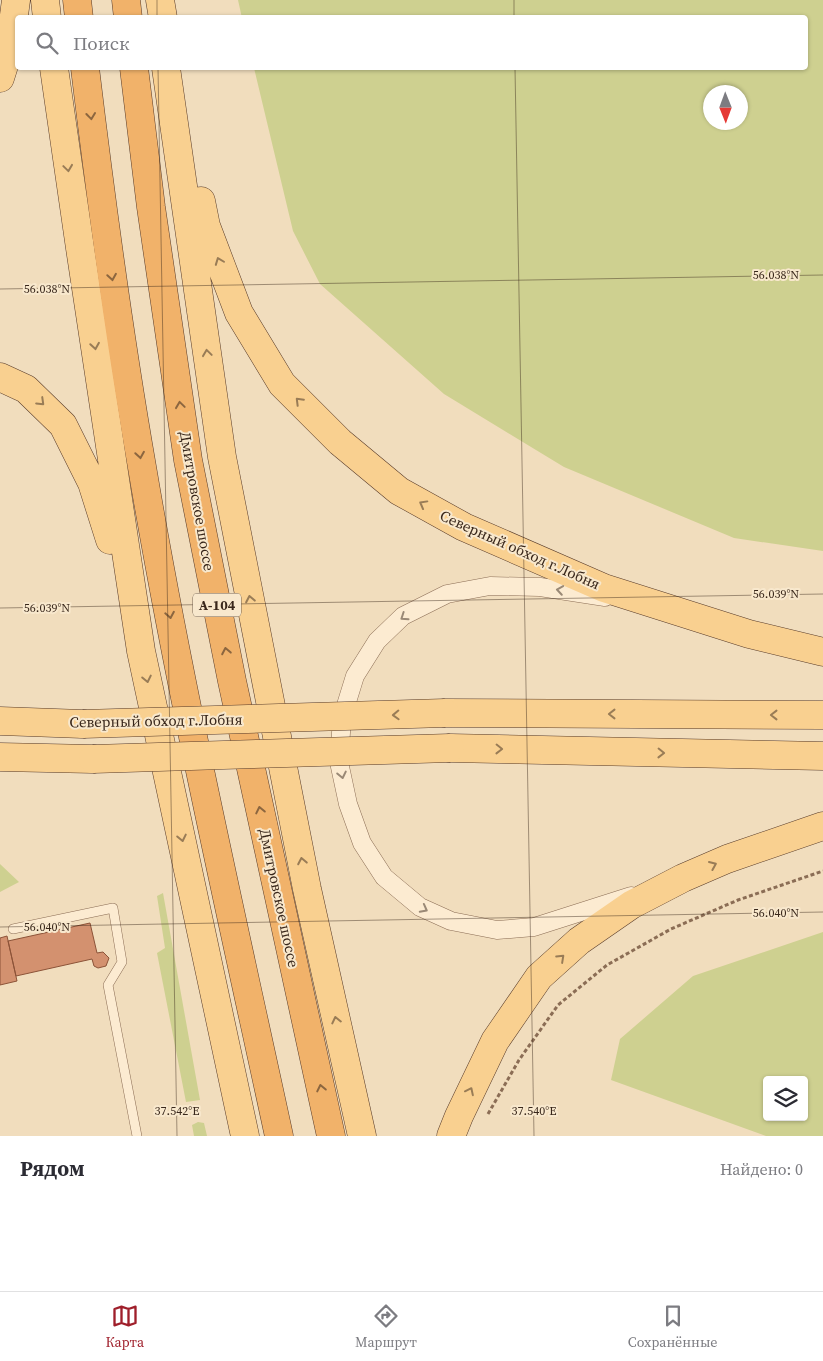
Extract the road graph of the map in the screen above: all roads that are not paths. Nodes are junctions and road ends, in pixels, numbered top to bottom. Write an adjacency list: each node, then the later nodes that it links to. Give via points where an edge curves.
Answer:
1 (16, 0): 17 (main road, via 10,46)
2 (45, 0): 7 (main road)
3 (77, 0): 8 (highway)
4 (126, 0): 9 (highway)
5 (156, 0): 10 (main road)
6 (160, 0): 11 (main road)
7 (47, 15)
8 (79, 15)
9 (128, 15)
10 (158, 15)
11 (162, 15)
12 (54, 70): 20 (main road, one-way to 20)
13 (85, 70): 31 (highway, one-way to 31, via 102,208 142,468 186,701)
14 (134, 70): 32 (highway, Дмитровское шоссе / А-104, one-way to 14, via 232,682 188,460)
15 (166, 70): 33 (main road, one-way to 15, via 307,889 222,457)
16 (174, 70): 19 (main road, Северный обход г.Лобня, one-way to 16, via 604,588 537,560 464,527 399,491 340,442 282,384 239,312 206,226)
17 (0, 78)
18 (0, 377): 20 (main road, one-way to 20, via 26,389 64,425 92,483)
19 (660, 606): 21 (main road, Северный обход г.Лобня, via 749,634); 27 (street, Северный обход г.Лобня, one-way to 27, via 540,587 490,586 438,598 403,616 376,641 355,676 342,718 339,762 348,804 362,843 384,877 420,907 451,921 496,930 534,927)
20 (141, 651): 30 (main road, one-way to 30)
21 (823, 652)
22 (823, 715): 23 (main road, Северный обход г.Лобня, one-way to 23, bridge, via 445,714 83,724)
23 (0, 721)
24 (823, 756): 25 (main road, one-way to 24, bridge, via 92,759 450,748)
25 (0, 757)
26 (823, 826): 27 (main road, Северный обход г.Лобня, one-way to 26)
27 (683, 878): 34 (main road, Северный обход г.Лобня, one-way to 27, via 494,1041 540,977 586,936 631,905)
28 (13, 929): 29 (lane, via 113,908 122,962 108,985)
29 (137, 1136)
30 (245, 1136)
31 (279, 1136)
32 (331, 1136)
33 (362, 1136)
34 (451, 1136)

